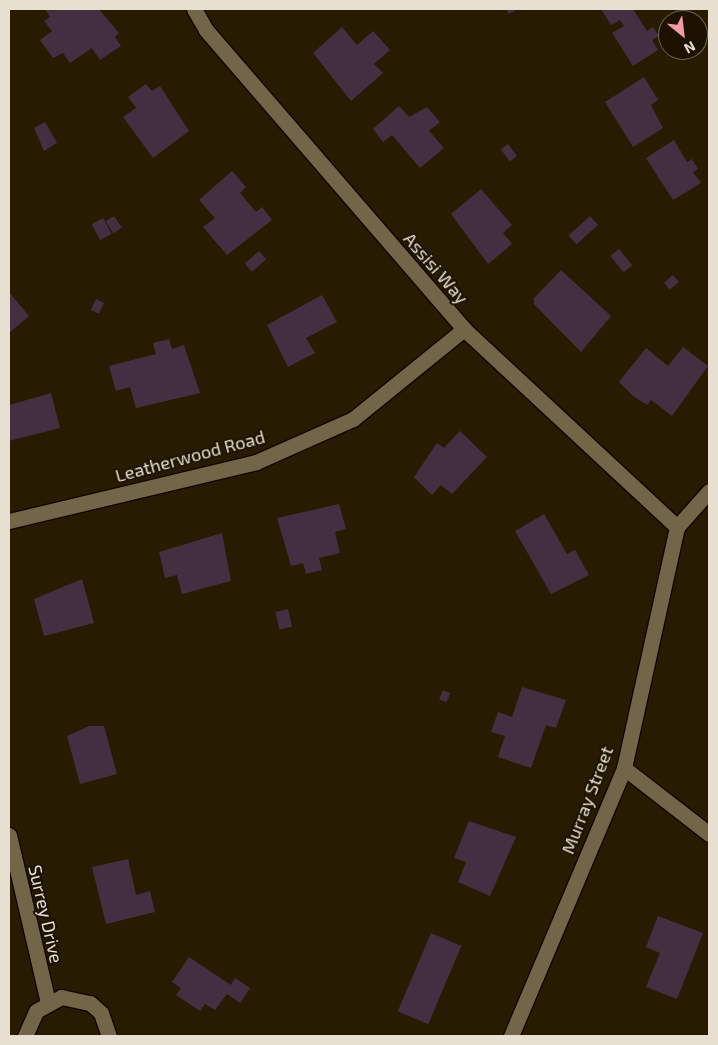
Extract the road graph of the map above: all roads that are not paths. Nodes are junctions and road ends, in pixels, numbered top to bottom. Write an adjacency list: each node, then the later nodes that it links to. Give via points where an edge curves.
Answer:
1 (194, 9): 2 (street, Assisi Way, via 206,30)
2 (464, 329): 4 (street, Leatherwood Road, via 353,419 256,462); 5 (street, Assisi Way)
3 (709, 491): 5 (street, Murray Street)
4 (9, 521)
5 (677, 527): 6 (street, Murray Street)
6 (624, 768): 7 (street); 12 (street, Murray Street)
7 (709, 834)
8 (9, 835): 9 (street, Surrey Drive)
9 (48, 1002): 10 (street, via 36,1011); 11 (street, via 61,997 90,1003 101,1013)
10 (25, 1036)
11 (109, 1036)
12 (511, 1036)

